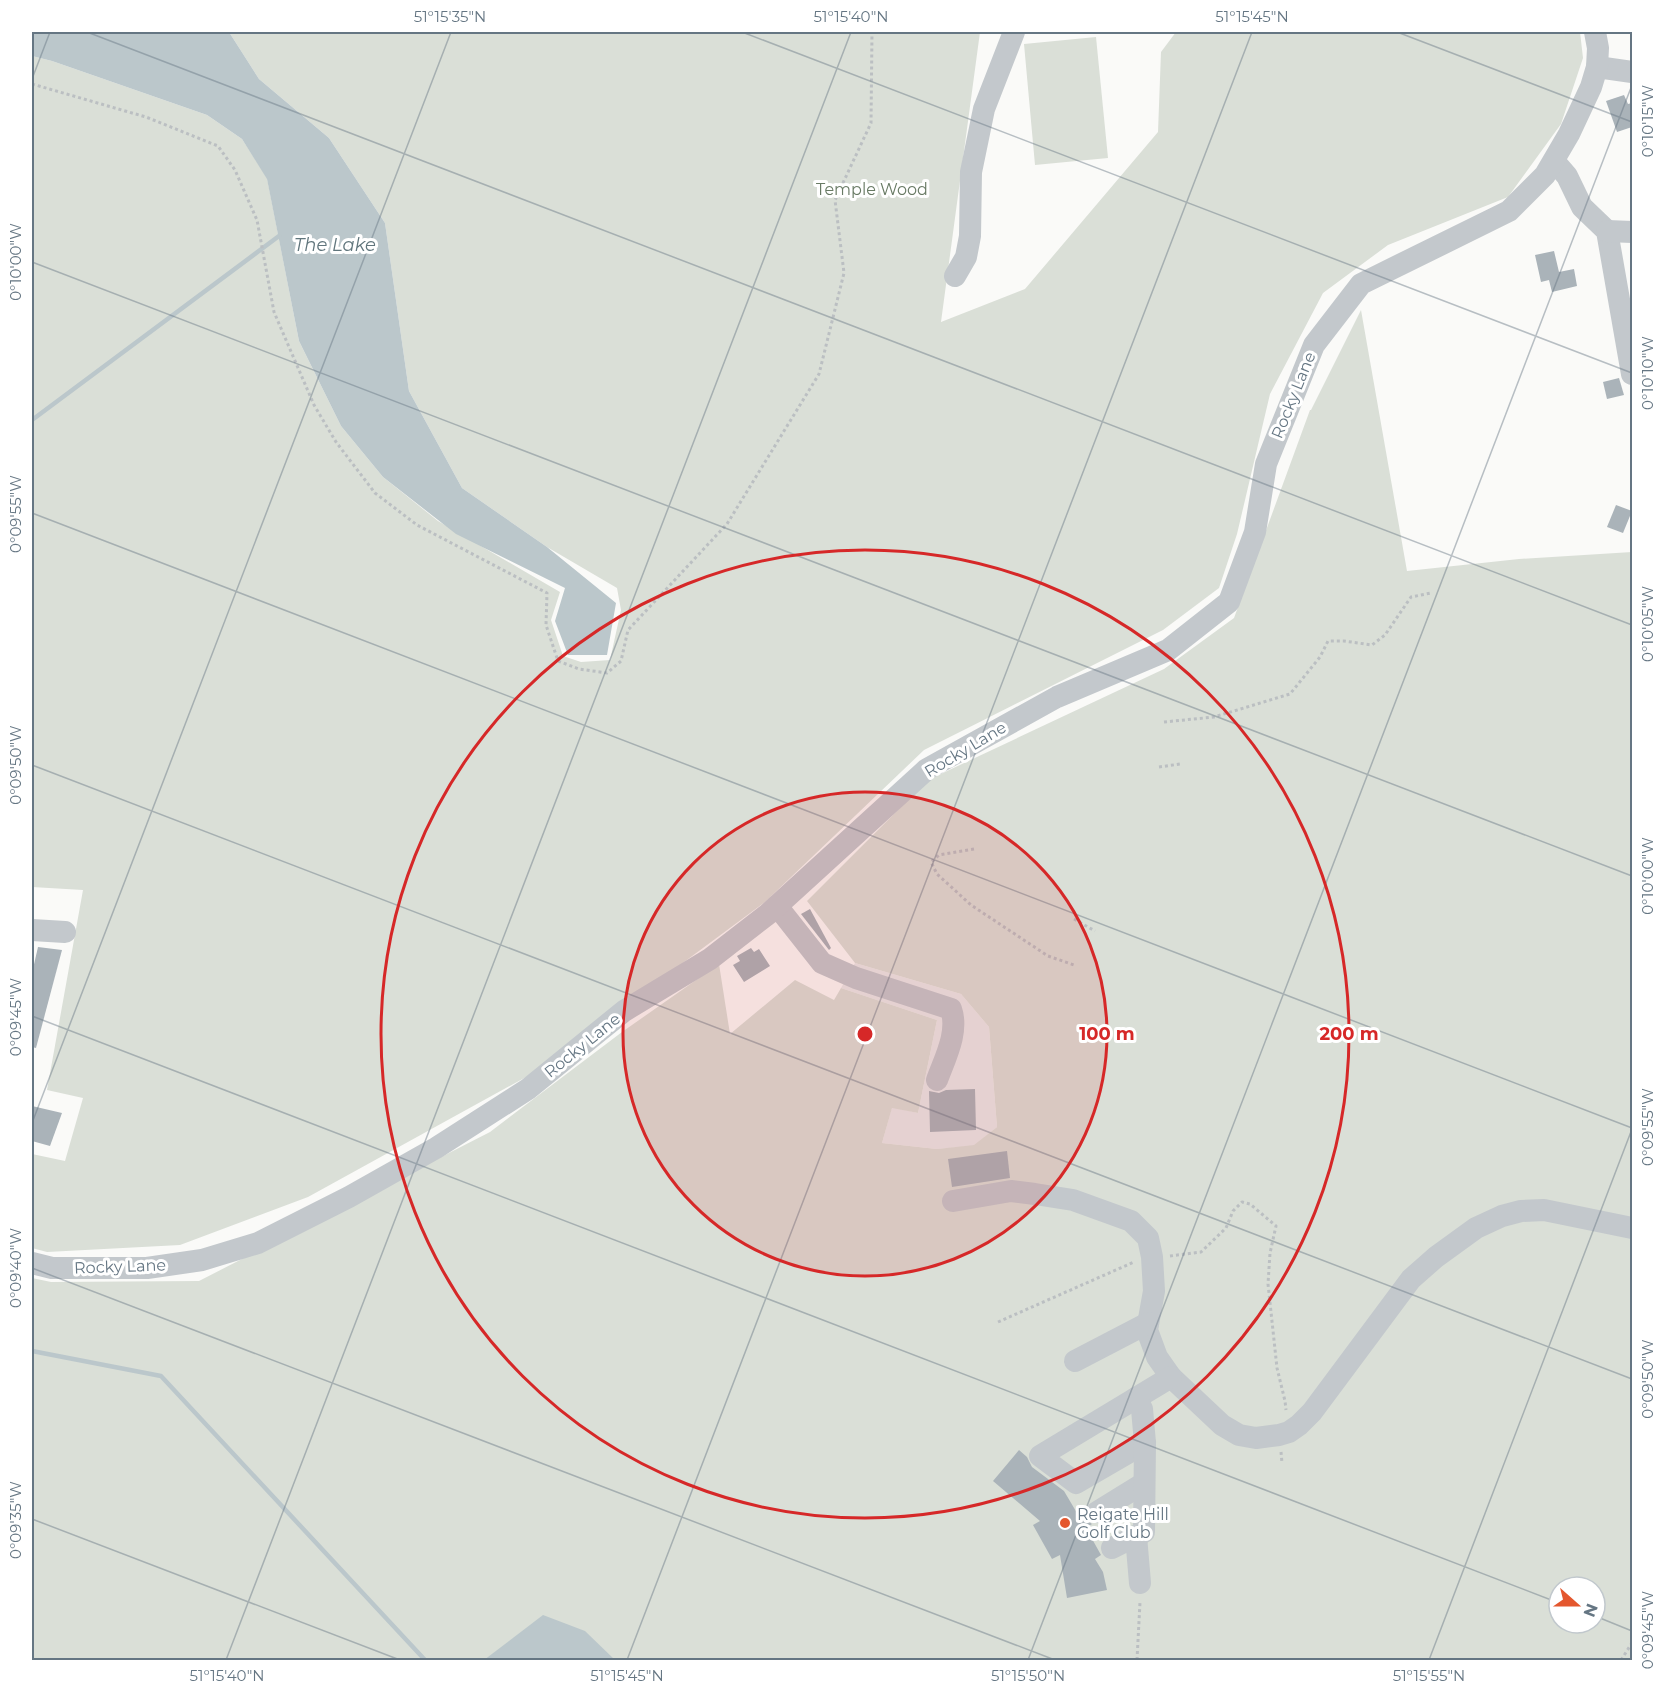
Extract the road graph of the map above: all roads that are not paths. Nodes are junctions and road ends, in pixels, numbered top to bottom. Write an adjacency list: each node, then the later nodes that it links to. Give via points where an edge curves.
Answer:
1 (1014, 32): 8 (street, via 984,109 971,172 970,236 966,257)
2 (1595, 32): 3 (street, Rocky Lane)
3 (1597, 67): 4 (street); 5 (street, Rocky Lane)
4 (1632, 72)
5 (1554, 161): 6 (street, via 1568,176 1582,207); 10 (street, Rocky Lane, via 1509,211 1361,284 1314,345 1266,464 1254,532 1229,602 1168,650 1057,697 927,769)
6 (1607, 231): 7 (street); 9 (street)
7 (1632, 232)
8 (955, 276)
9 (1632, 374)
10 (777, 906): 13 (street, via 822,963 951,1009 954,1031); 16 (street, Rocky Lane, via 710,959 624,1011 519,1095 390,1175 258,1243 202,1260 147,1268 52,1268)
11 (32, 930): 12 (street)
12 (66, 932)
13 (937, 1080)
14 (954, 1201): 17 (street, via 1011,1191 1074,1200 1131,1221 1148,1238 1152,1259 1154,1291)
15 (1632, 1228): 19 (street, via 1544,1210 1502,1216 1476,1228 1411,1279 1312,1412 1289,1432 1256,1438 1239,1435 1222,1425)
16 (32, 1263)
17 (1148, 1323): 18 (street); 19 (street, via 1157,1357)
18 (1075, 1362)
19 (1171, 1377): 20 (street)
20 (1136, 1398): 21 (street, via 1142,1410); 21 (street, via 1040,1456 1076,1483)
21 (1145, 1443): 22 (street)
22 (1144, 1483): 23 (street); 24 (street, via 1144,1532)
23 (1097, 1512)
24 (1136, 1536): 25 (street); 26 (street)
25 (1112, 1548)
26 (1140, 1584)

